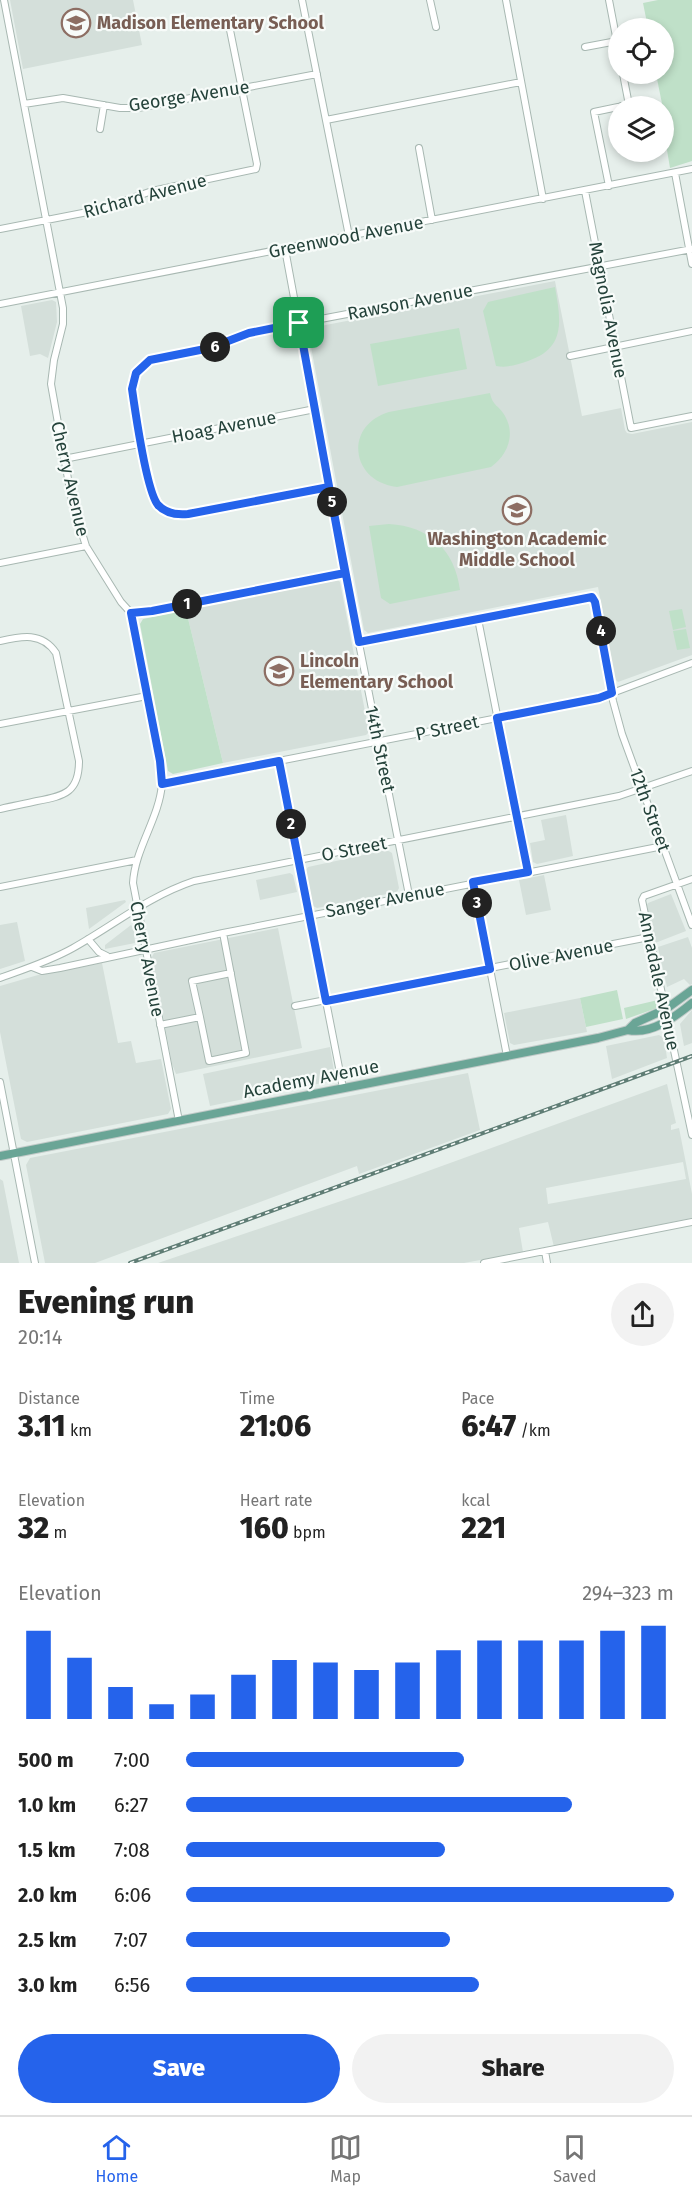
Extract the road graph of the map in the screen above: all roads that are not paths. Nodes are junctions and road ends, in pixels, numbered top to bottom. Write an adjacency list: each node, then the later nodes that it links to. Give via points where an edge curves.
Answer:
1 (4, 0): 7 (street, Cherry Avenue)
2 (302, 0): 13 (street)
3 (430, 0): 9 (street)
4 (506, 0): 14 (street)
5 (609, 0): 6 (street)
6 (612, 18)
7 (8, 20): 8 (street); 16 (street, Cherry Avenue)
8 (0, 22)
9 (436, 27)
10 (230, 30): 15 (street, Richard Avenue)
11 (608, 45): 12 (street)
12 (585, 47)
13 (317, 74): 15 (street, George Avenue); 19 (street)
14 (521, 82): 19 (street); 26 (street)
15 (241, 88): 17 (street, George Avenue, via 138,108); 27 (street, Richard Avenue, via 256,169 152,191 98,210)
16 (24, 104): 17 (street, George Avenue, via 63,98); 27 (street, Cherry Avenue)
17 (104, 105): 20 (street)
18 (608, 109): 24 (street, via 594,112)
19 (326, 120): 30 (street)
20 (100, 129)
21 (419, 148): 28 (street)
22 (692, 169): 23 (street, Greenwood Avenue)
23 (675, 173): 24 (street, Greenwood Avenue); 32 (street)
24 (609, 186): 25 (street, Greenwood Avenue)
25 (585, 191): 26 (street, Greenwood Avenue); 34 (street, Magnolia Avenue)
26 (543, 199): 28 (street, Greenwood Avenue)
27 (47, 220): 29 (street, Richard Avenue); 35 (street, Cherry Avenue)
28 (432, 220): 30 (street, Greenwood Avenue)
29 (0, 229)
30 (349, 236): 31 (street, Greenwood Avenue)
31 (285, 249): 35 (street, Greenwood Avenue); 37 (street, 14th Street)
32 (691, 249): 33 (street); 34 (street, Rawson Avenue)
33 (692, 264)
34 (600, 266): 37 (street, Rawson Avenue); 39 (street, Magnolia Avenue)
35 (60, 292): 36 (street, Greenwood Avenue); 44 (street, Cherry Avenue, via 63,324 51,384)
36 (0, 304)
37 (299, 323): 41 (street, 14th Street); 43 (street, Rawson Avenue, via 146,363 136,373 132,389)
38 (692, 332): 39 (street)
39 (615, 347): 40 (street); 42 (street, Magnolia Avenue, via 631,428)
40 (570, 356)
41 (315, 410): 43 (street, Hoag Avenue); 45 (street, 14th Street)
42 (692, 416)
43 (142, 444): 44 (street, Hoag Avenue); 45 (street, Rawson Avenue, via 153,497 171,514)
44 (64, 459): 46 (street, Cherry Avenue)
45 (329, 487): 48 (street, 14th Street)
46 (86, 546): 47 (street); 49 (street, Cherry Avenue)
47 (0, 563)
48 (345, 573): 49 (street); 52 (street, 14th Street)
49 (131, 613): 55 (street, Cherry Avenue)
50 (478, 619): 52 (street); 54 (street, via 592,597); 57 (street)
51 (0, 640): 56 (street, via 31,636 52,646)
52 (359, 642): 59 (street, 14th Street)
53 (692, 663): 54 (street, P Street)
54 (612, 693): 57 (street, P Street); 63 (street, 12th Street)
55 (147, 696): 56 (street); 62 (street, Cherry Avenue)
56 (69, 711): 58 (street); 64 (street, via 79,761 79,773 72,788 55,798)
57 (497, 718): 59 (street, P Street); 65 (street)
58 (0, 724)
59 (379, 742): 60 (street, P Street); 66 (street, 14th Street)
60 (279, 761): 62 (street, P Street); 69 (street)
61 (692, 771): 63 (street, O Street)
62 (162, 784): 68 (street, Cherry Avenue)
63 (642, 789): 65 (street, O Street); 67 (street, 12th Street)
64 (0, 809)
65 (517, 817): 66 (street, O Street); 70 (street)
66 (398, 840): 69 (street, O Street); 75 (street, 14th Street)
67 (663, 846): 70 (street, Sanger Avenue); 73 (street, 12th Street)
68 (136, 860): 74 (street); 76 (street, Cherry Avenue)
69 (298, 860): 76 (street, O Street, via 194,881); 77 (street)
70 (528, 872): 72 (street, Sanger Avenue)
71 (692, 879): 73 (street)
72 (473, 882): 75 (street, Sanger Avenue); 85 (street)
73 (677, 884): 78 (street, 12th Street); 80 (street, Annadale Avenue, via 642,898)
74 (0, 887)
75 (409, 896): 77 (street, Sanger Avenue)
76 (137, 907): 81 (street, O Street); 82 (street, Cherry Avenue)
77 (309, 916): 79 (street, Sanger Avenue); 89 (street)
78 (692, 925)
79 (223, 933): 82 (street, Sanger Avenue); 86 (street)
80 (649, 938): 85 (street, Olive Avenue); 92 (street, Annadale Avenue)
81 (88, 939): 83 (street, via 99,952); 84 (street, O Street)
82 (145, 949): 83 (street, Sanger Avenue); 95 (street, Cherry Avenue)
83 (109, 956): 84 (street, Sanger Avenue, via 42,970)
84 (32, 967): 87 (street, Sanger Avenue)
85 (490, 969): 89 (street, Olive Avenue); 97 (street)
86 (231, 973): 93 (street, via 192,981); 93 (street, via 246,1053 209,1061)
87 (0, 978)
88 (692, 990): 92 (main road, Academy Avenue)
89 (326, 1001): 91 (street, Olive Avenue); 99 (street)
90 (692, 1003): 94 (main road, Academy Avenue)
91 (295, 1006)
92 (666, 1009): 94 (street, Annadale Avenue); 96 (main road, Academy Avenue)
93 (200, 1017): 95 (street)
94 (669, 1020): 96 (main road, Academy Avenue, via 638,1032); 101 (street, Annadale Avenue)
95 (160, 1025): 100 (street, Cherry Avenue)
96 (628, 1030): 97 (main road, Academy Avenue)
97 (507, 1056): 99 (main road, Academy Avenue)
98 (0, 1082): 102 (street)
99 (343, 1088): 100 (main road, Academy Avenue)
100 (179, 1121): 102 (main road, Academy Avenue)
101 (692, 1135)
102 (13, 1154): 103 (main road, Academy Avenue); 106 (street)
103 (0, 1156)
104 (692, 1222): 105 (street)
105 (545, 1251): 107 (street); 108 (street)
106 (34, 1263)
107 (484, 1263)
108 (547, 1263)

